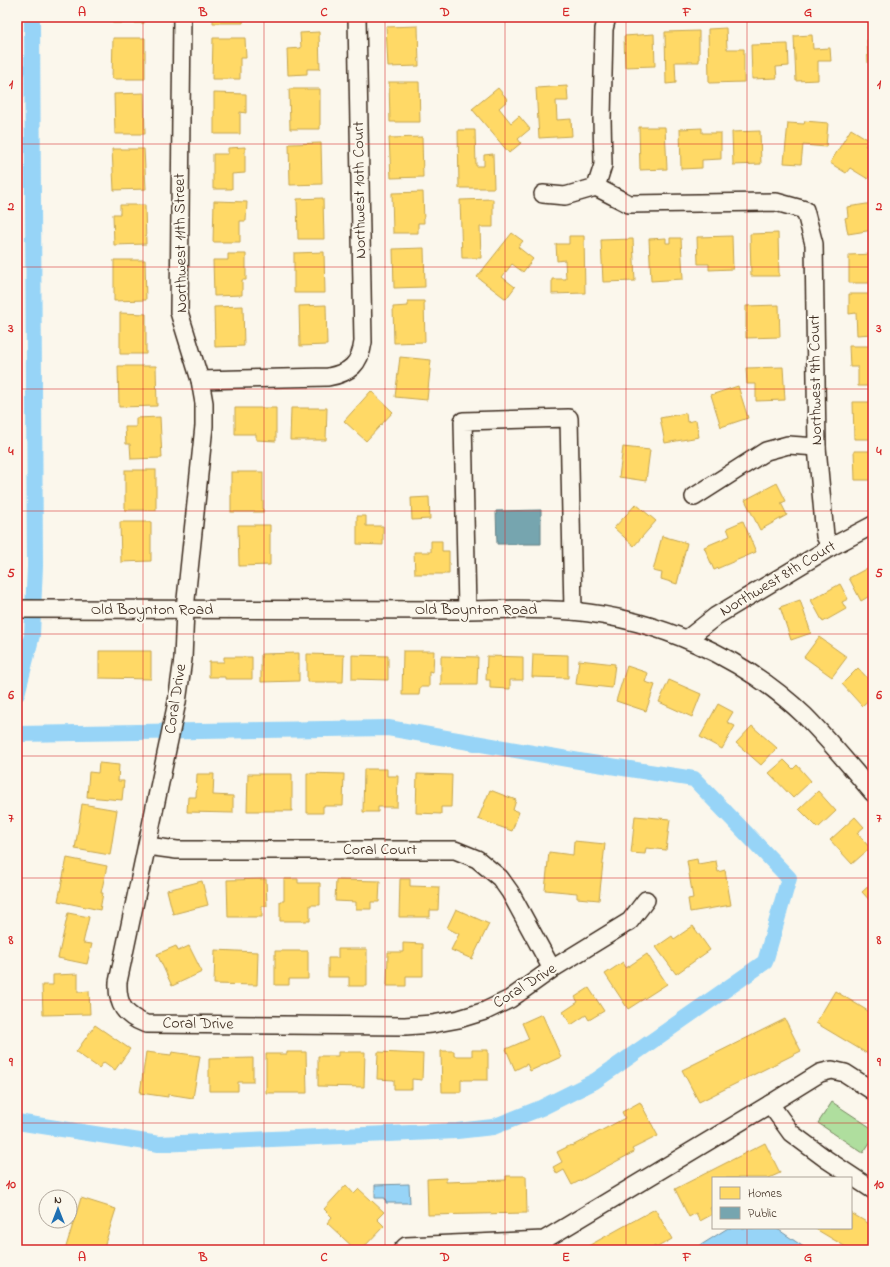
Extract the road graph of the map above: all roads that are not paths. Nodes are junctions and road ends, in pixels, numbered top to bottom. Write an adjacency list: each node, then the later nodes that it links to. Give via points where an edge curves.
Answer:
1 (182, 17): 6 (street, Northwest 11th Street, via 179,312)
2 (357, 17): 6 (street, Northwest 10th Court, via 362,352 349,370 328,377)
3 (607, 17): 4 (street, via 604,29 603,165)
4 (596, 187): 5 (street, via 565,196); 7 (street, Northwest 9th Court, via 629,204 776,202 805,210 814,244)
5 (543, 194)
6 (200, 380): 12 (street, Northwest 11th Street, via 204,426)
7 (817, 448): 8 (street, via 788,446 766,451); 10 (street, Northwest 9th Court, via 826,536)
8 (694, 497)
9 (873, 525): 10 (street, Northwest 8th Court)
10 (831, 548): 15 (street, Northwest 8th Court, via 716,616)
11 (17, 610): 12 (street, Old Boynton Road)
12 (185, 610): 13 (street, Old Boynton Road); 17 (street, Coral Drive, via 183,659 177,702)
13 (467, 610): 14 (street, Old Boynton Road); 14 (street, via 463,420 569,418)
14 (572, 611): 15 (street, Old Boynton Road, via 622,619)
15 (687, 639): 16 (street, Old Boynton Road, via 728,660 780,695 827,739)
16 (873, 793)
17 (147, 846): 19 (street, Coral Court, via 178,850 455,850 477,859 500,878); 19 (street, Coral Drive, via 118,982 118,994 127,1013 146,1024 432,1024 486,1011 510,999)
18 (646, 900): 19 (street, Coral Drive, via 630,921)
19 (552, 969)
20 (873, 1091): 21 (street, via 845,1073 832,1070 820,1073)
21 (770, 1104): 22 (street, via 791,1133); 23 (street, via 544,1240 406,1246)
22 (873, 1190)
23 (402, 1250)

